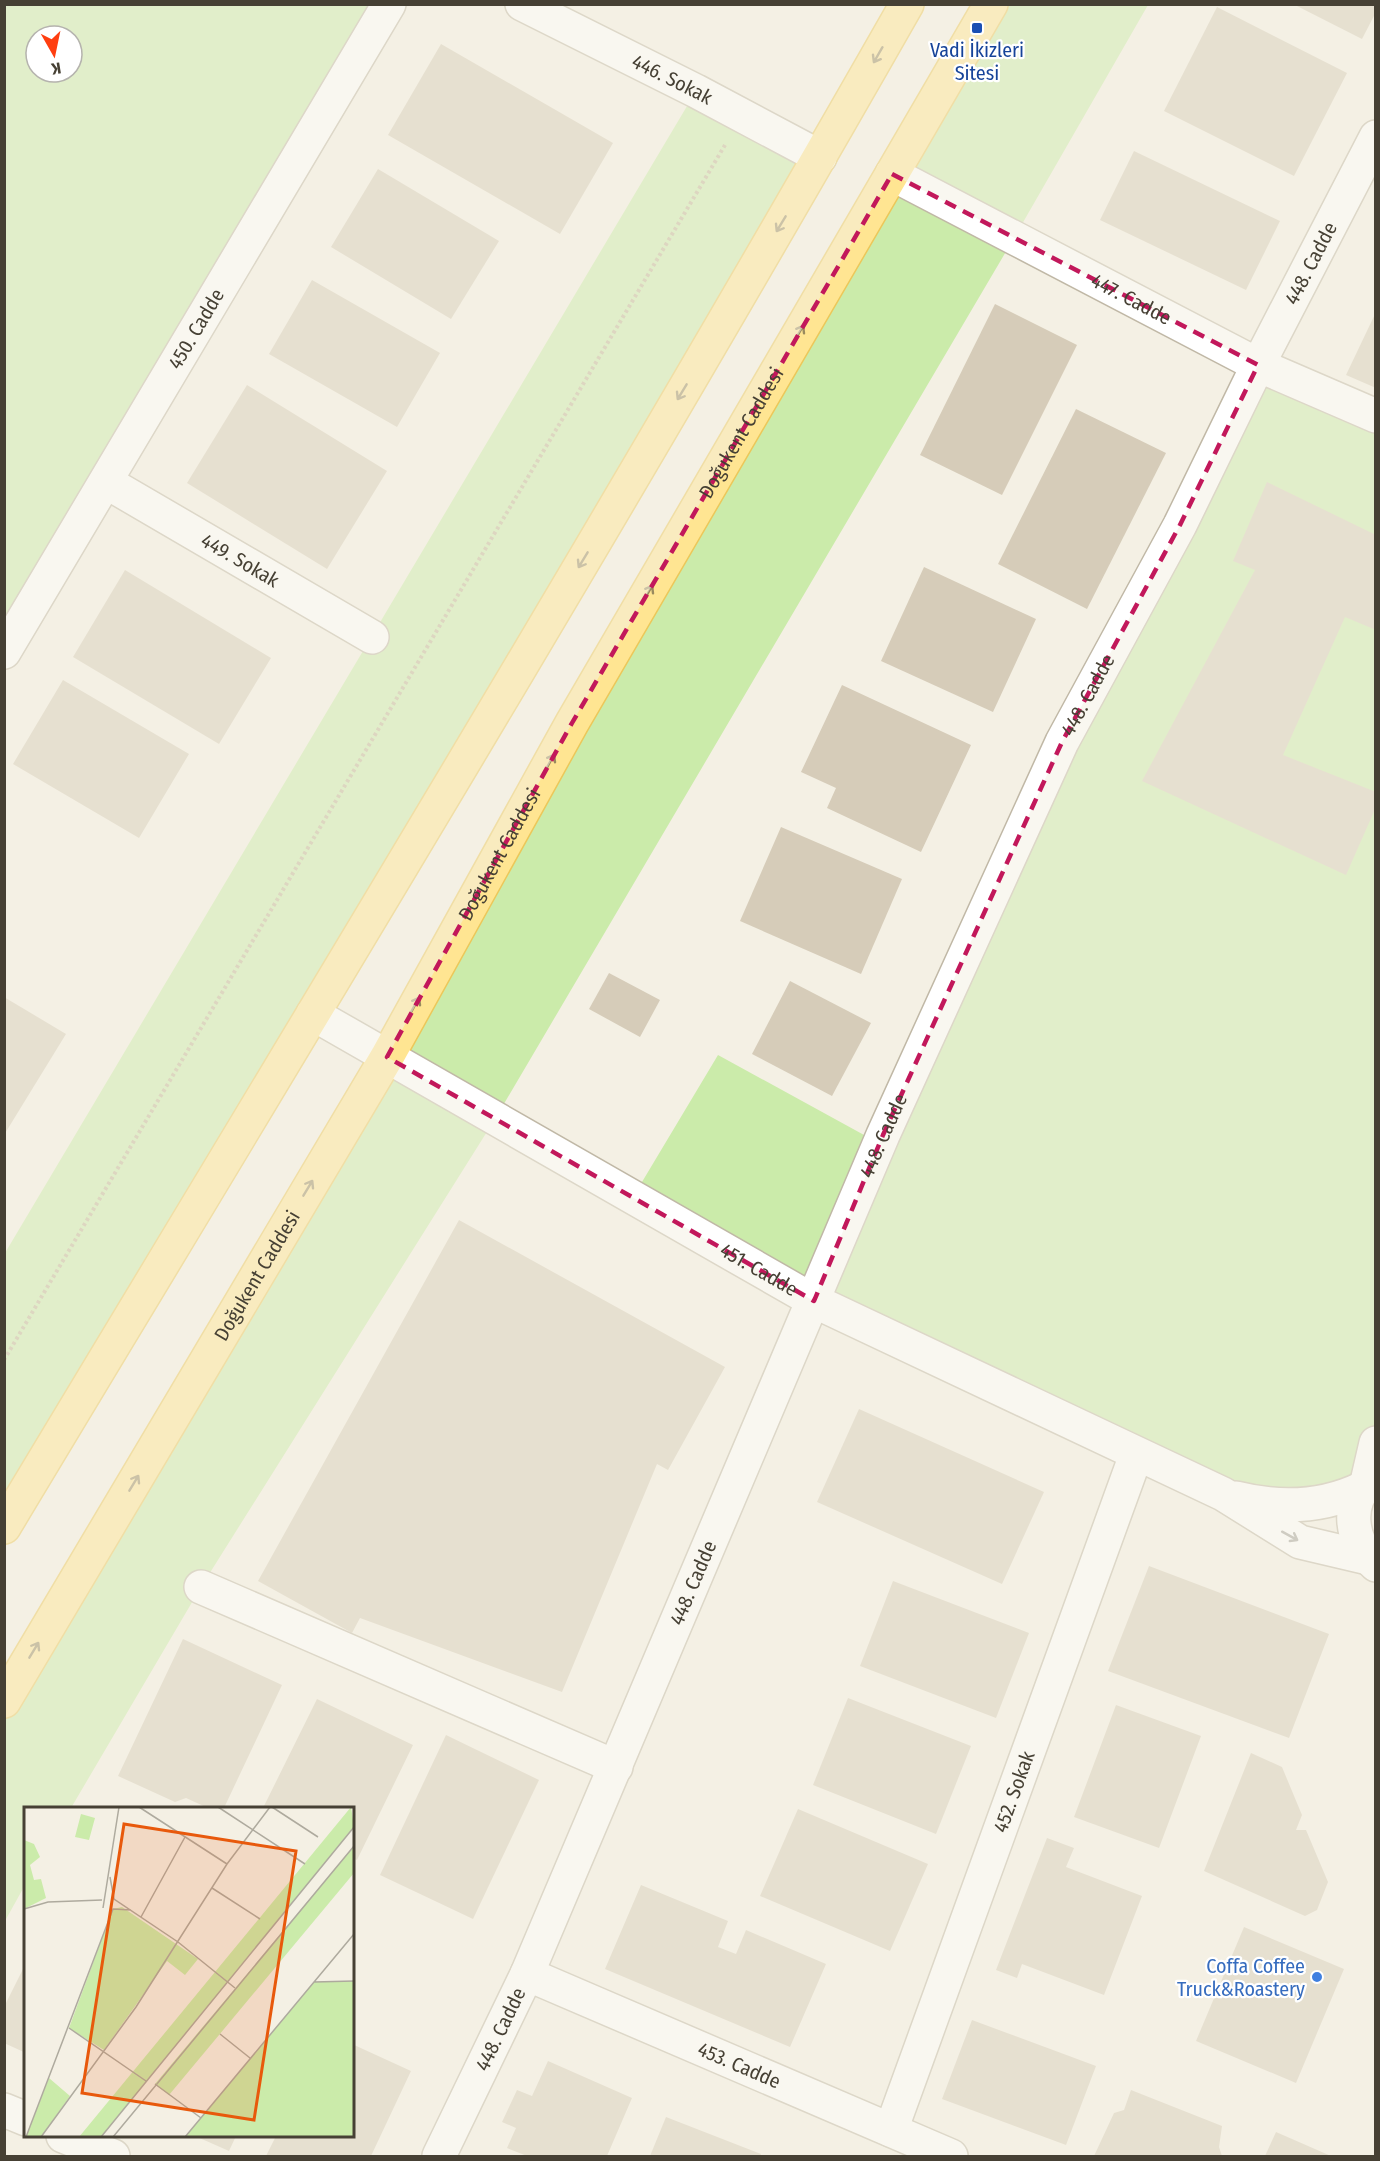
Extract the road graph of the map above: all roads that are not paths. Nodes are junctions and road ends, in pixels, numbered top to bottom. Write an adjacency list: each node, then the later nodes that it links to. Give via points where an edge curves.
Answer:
1 (389, 4): 10 (street, 450. Cadde)
2 (522, 4): 6 (street, 446. Sokak)
3 (908, 4): 6 (main road, one-way to 6)
4 (991, 4): 7 (main road, Doğukent Caddesi)
5 (1376, 137): 8 (street, 448. Cadde)
6 (820, 157): 13 (main road, one-way to 13)
7 (892, 174): 8 (street, 447. Cadde); 14 (main road, Doğukent Caddesi, one-way to 7, via 572,723)
8 (1258, 365): 9 (street, 447. Cadde); 15 (street, 448. Cadde, via 1180,525 1062,742 883,1135)
9 (1376, 416)
10 (108, 483): 11 (street, 449. Sokak); 12 (street, 450. Cadde)
11 (372, 637)
12 (4, 652)
13 (313, 1014): 14 (street, 451. Cadde); 20 (main road)
14 (387, 1057): 15 (street, 451. Cadde); 23 (main road, Doğukent Caddesi, one-way to 14)
15 (814, 1301): 17 (street, 451. Cadde); 24 (street, 448. Cadde)
16 (1376, 1443): 18 (street)
17 (1136, 1455): 19 (street, 451. Cadde); 28 (street, 452. Sokak)
18 (1369, 1482): 19 (street, via 1323,1503 1294,1506 1262,1504); 21 (street, via 1356,1501 1354,1523 1359,1546)
19 (1223, 1494): 21 (street, one-way to 21, via 1300,1542)
20 (4, 1527)
21 (1372, 1561)
22 (201, 1587): 24 (street)
23 (4, 1701)
24 (616, 1767): 25 (street, 448. Cadde)
25 (527, 1974): 28 (street, 453. Cadde); 31 (street, 448. Cadde)
26 (4, 2110): 27 (street)
27 (24, 2118)
28 (891, 2130): 32 (street, 453. Cadde)
29 (65, 2137): 30 (street)
30 (113, 2157)
31 (439, 2157)
32 (951, 2157)

